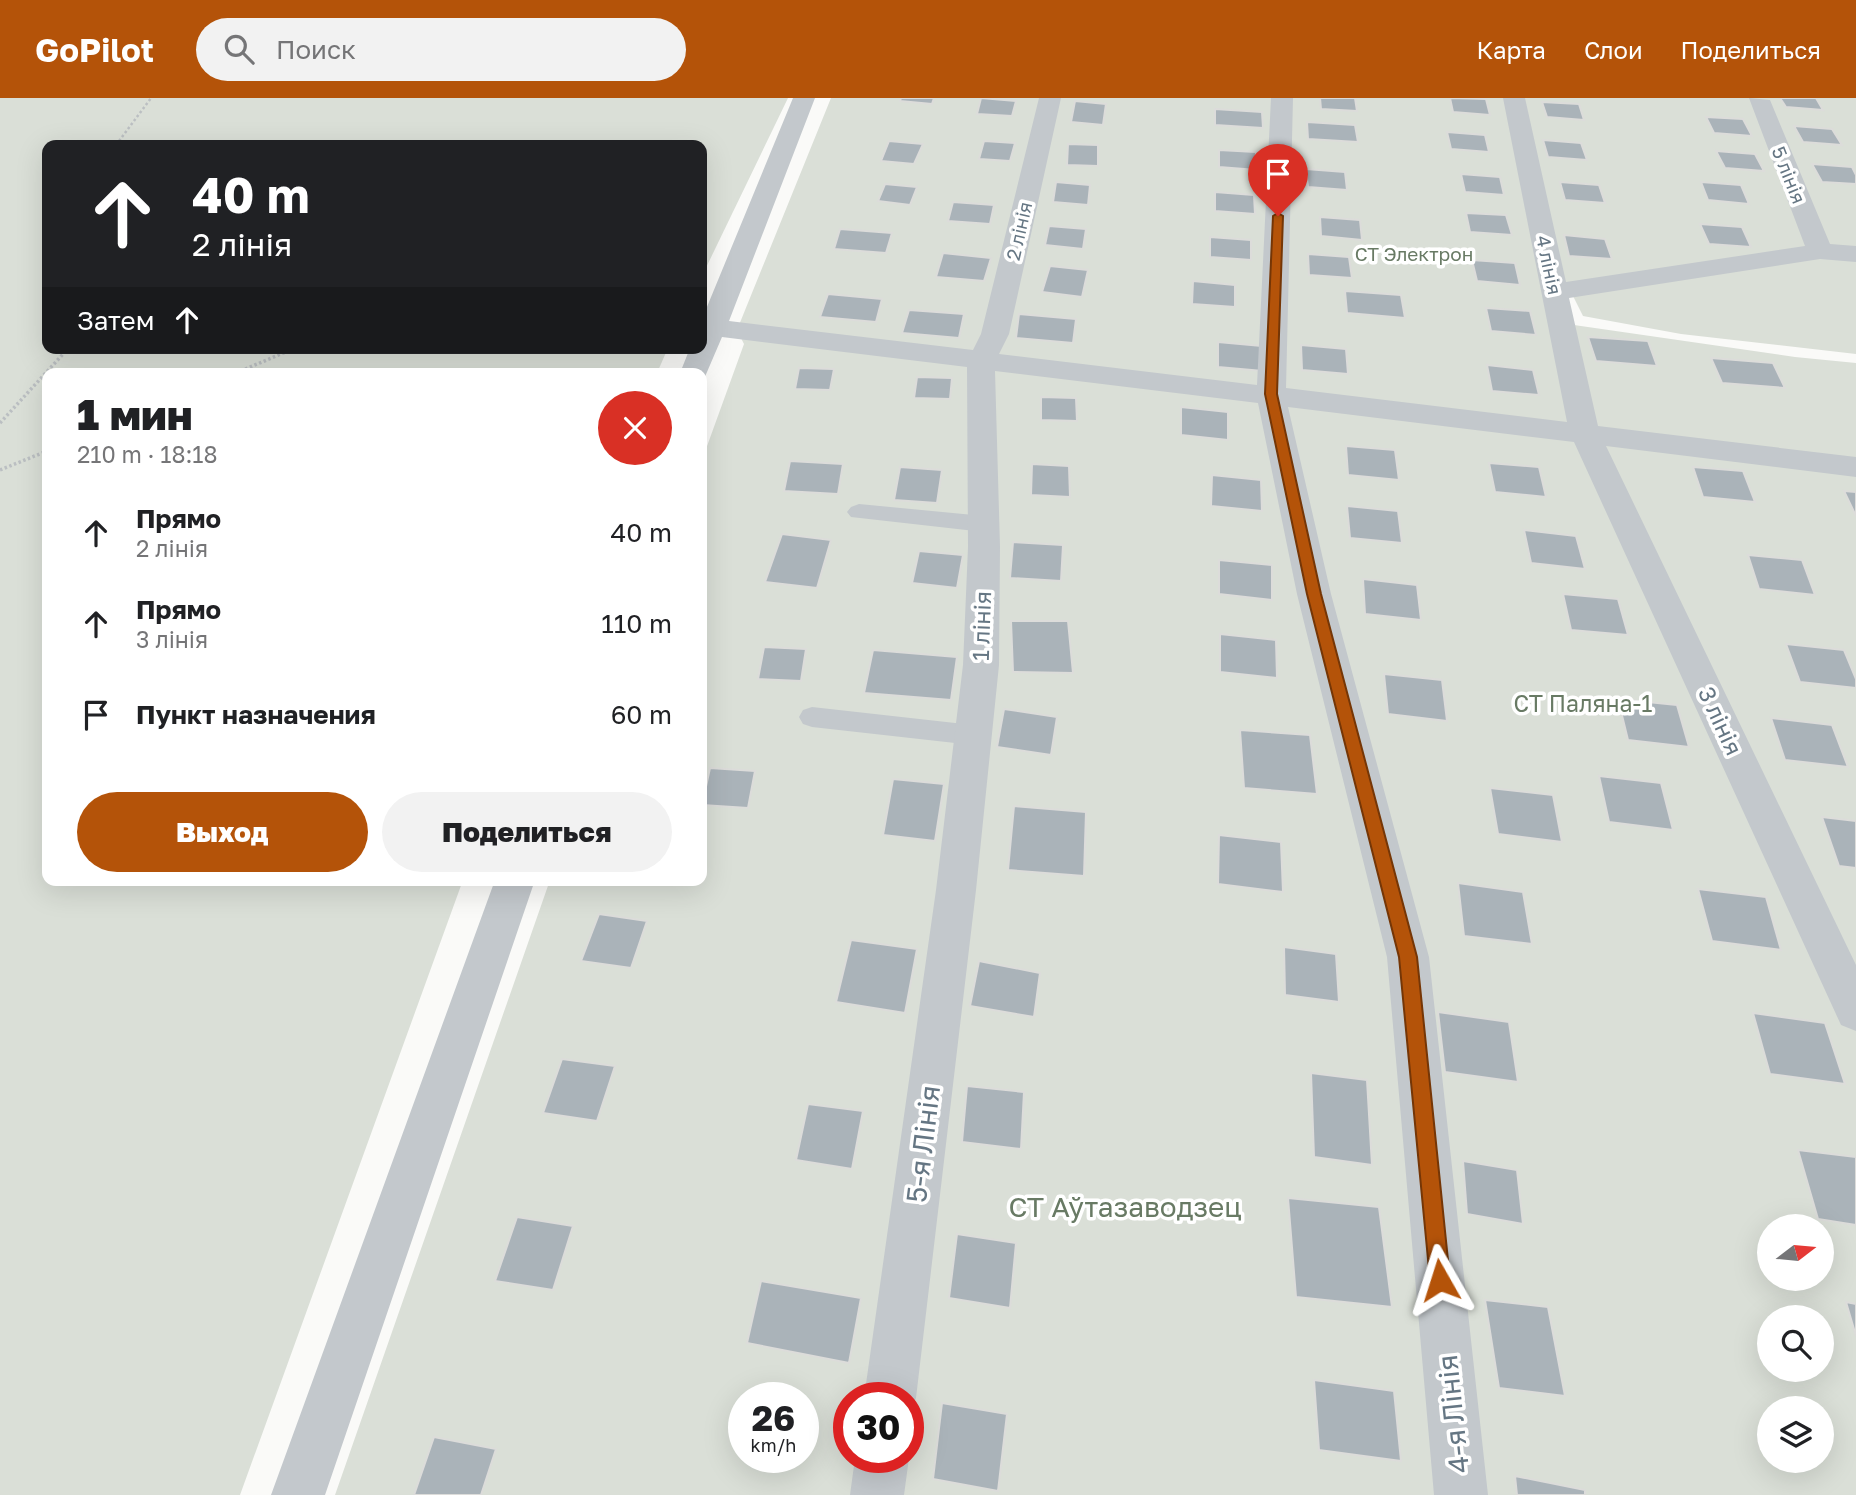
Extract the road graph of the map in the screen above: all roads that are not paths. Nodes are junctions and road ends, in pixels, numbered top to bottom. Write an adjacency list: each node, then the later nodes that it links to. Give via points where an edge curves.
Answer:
1 (804, 98): 9 (street)
2 (1051, 98): 11 (street, 2 лінія, via 995,334)
3 (1282, 98): 12 (street)
4 (1514, 98): 8 (street, 4 лінія)
5 (1759, 100): 6 (street, 5 лінія)
6 (1820, 251): 7 (street); 8 (street)
7 (1856, 254)
8 (1555, 292): 13 (street, 4 лінія)
9 (710, 327): 10 (street); 11 (street)
10 (707, 336)
11 (981, 362): 12 (street); 16 (street, 1 лінія)
12 (1271, 394): 13 (street); 26 (street, 4-я Лінія, via 1314,594 1406,951)
13 (1584, 432): 14 (street); 21 (street, 3 лінія)
14 (1856, 467)
15 (859, 512): 16 (lane)
16 (984, 524): 18 (street, 1 лінія, via 981,665)
17 (812, 718): 18 (lane)
18 (973, 735): 20 (street, 1 лінія)
19 (513, 886): 24 (street)
20 (956, 890): 22 (street, 5-я Лінія)
21 (1856, 1011)
22 (892, 1382)
23 (880, 1473): 25 (street)
24 (298, 1495)
25 (877, 1495)
26 (1461, 1495)

